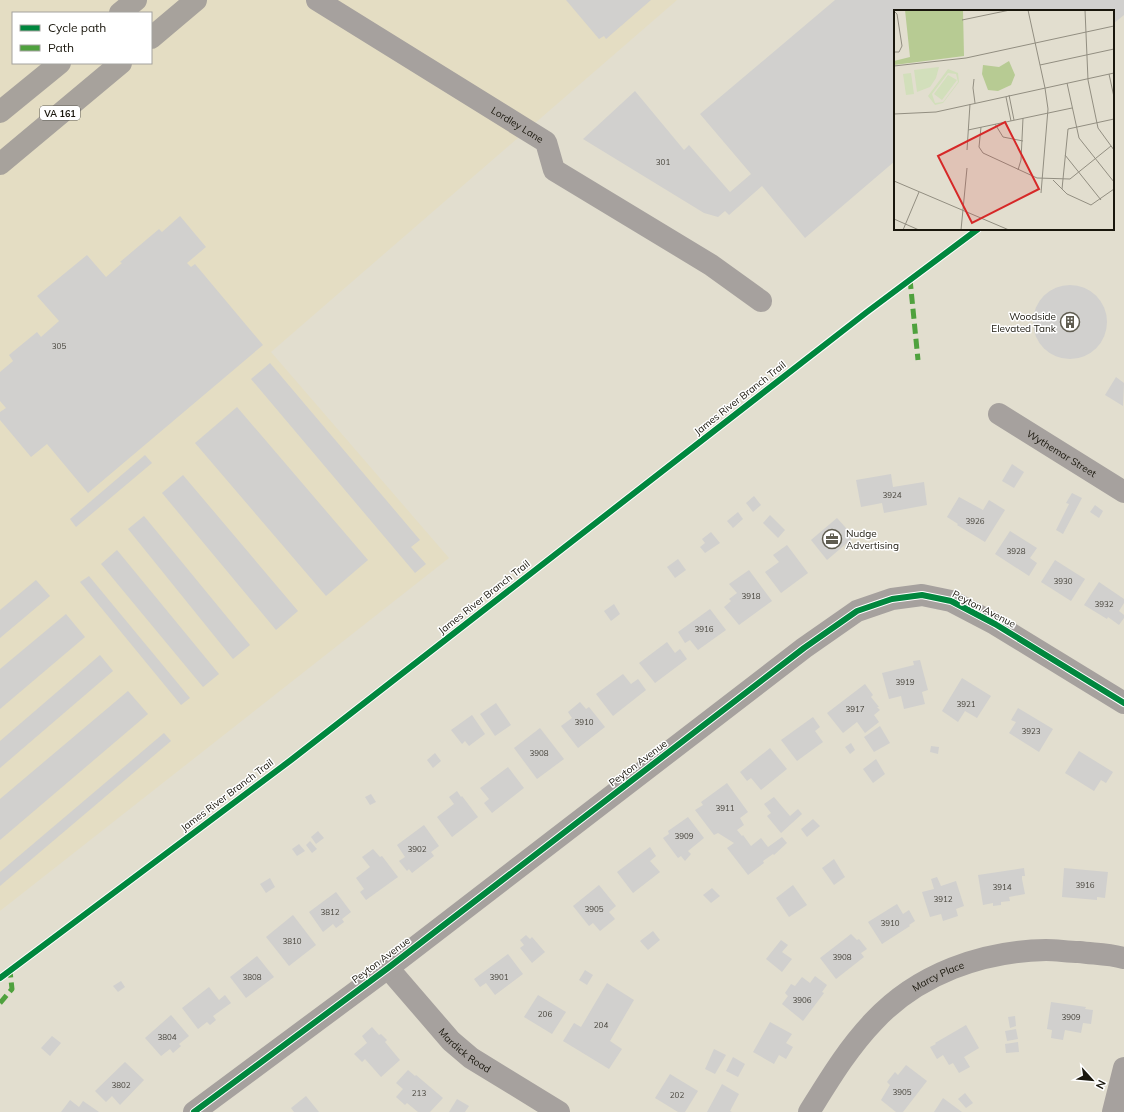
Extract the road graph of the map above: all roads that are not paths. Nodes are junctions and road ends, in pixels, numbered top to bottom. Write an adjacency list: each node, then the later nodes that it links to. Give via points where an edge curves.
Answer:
1 (136, 0): 4 (main road)
2 (196, 0): 5 (main road)
3 (317, 0): 10 (street, Lordley Lane, via 546,142 554,170 711,265)
4 (121, 12)
5 (152, 37)
6 (59, 64): 8 (main road)
7 (120, 64): 9 (main road, VA 161)
8 (0, 112)
9 (0, 164)
10 (762, 301)
11 (999, 414): 12 (street, Wythemar Street)
12 (1124, 492)
13 (1124, 703): 15 (street, Peyton Avenue, via 996,624 951,601 922,595 892,599 857,611 804,648)
14 (1124, 958): 19 (street, Marcy Place, via 1046,950 994,955 961,964 927,980 897,1000 874,1020 846,1054)
15 (388, 968): 17 (street, Peyton Avenue); 18 (street, Mardick Road, via 451,1041 471,1058)
16 (1124, 1068): 20 (street)
17 (194, 1112)
18 (558, 1112)
19 (810, 1112)
20 (1113, 1112)

